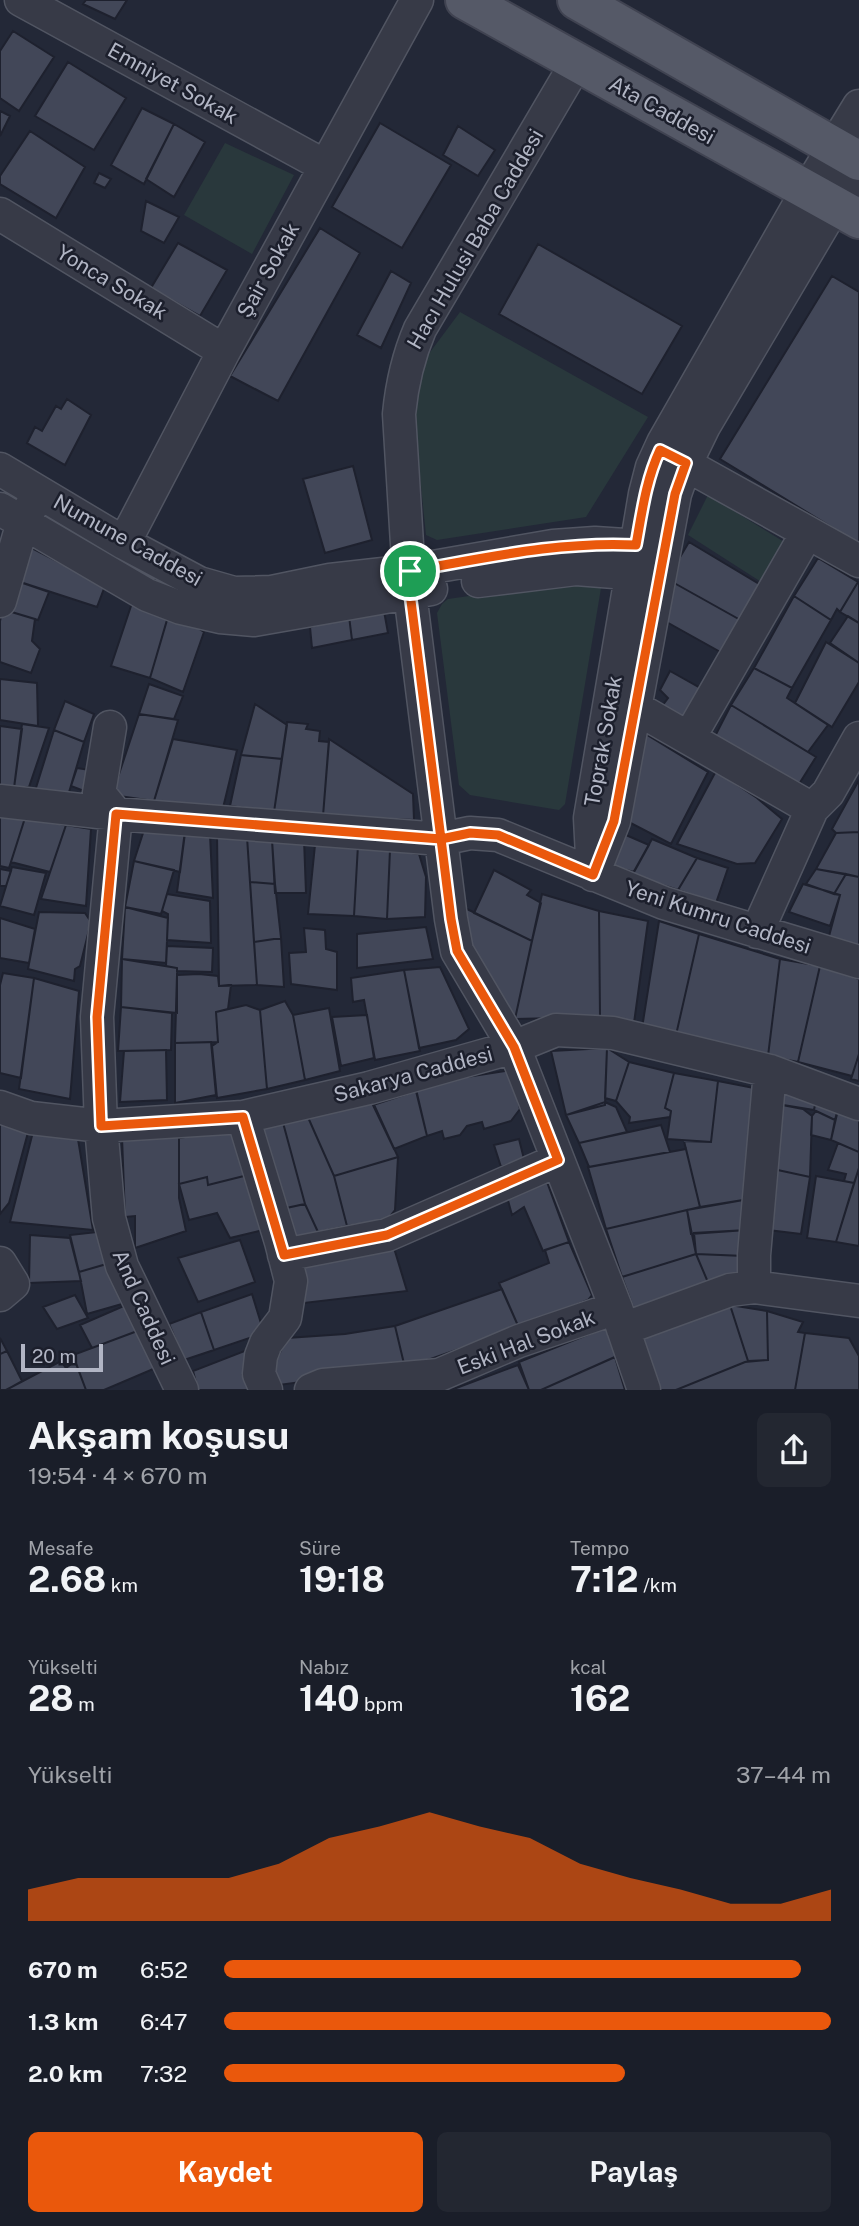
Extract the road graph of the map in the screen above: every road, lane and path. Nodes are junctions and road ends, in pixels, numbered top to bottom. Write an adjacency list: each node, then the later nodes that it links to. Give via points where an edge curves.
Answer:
1 (21, 0): 8 (street, Emniyet Sokak)
2 (416, 0): 8 (street, Şair Sokak)
3 (464, 0): 5 (main road, Ata Caddesi)
4 (590, 8): 5 (main road); 7 (main road)
5 (577, 62): 9 (main road, Ata Caddesi); 20 (street, Hacı Hulusi Baba Caddesi, via 435,300 408,357 399,414)
6 (859, 106): 7 (street, Toprak Sokak)
7 (850, 157): 9 (street, Toprak Sokak)
8 (325, 166): 11 (street, Şair Sokak)
9 (833, 205): 12 (street, Toprak Sokak)
10 (0, 214): 11 (street, Yonca Sokak)
11 (224, 351): 17 (street, Şair Sokak)
12 (673, 457): 16 (street); 18 (street, Toprak Sokak, via 652,467 645,494)
13 (0, 468): 14 (street, Numune Caddesi)
14 (39, 491): 15 (street); 17 (street, Numune Caddesi)
15 (12, 515): 20 (street, Numune Caddesi, via 147,595 220,617 254,620); 21 (street)
16 (807, 533): 19 (street); 24 (street)
17 (124, 543): 20 (street, Numune Caddesi, via 199,583 234,593 272,592 330,580)
18 (648, 561): 20 (street, Numune Caddesi, via 595,543 554,546); 22 (street, Toprak Sokak); 30 (street, Toprak Sokak, via 590,818)
19 (859, 561)
20 (410, 582): 29 (street, Hacı Hulusi Baba Caddesi)
21 (0, 601)
22 (636, 708): 24 (street); 30 (street, Toprak Sokak, via 614,821)
23 (110, 727): 28 (street, via 99,793)
24 (689, 738): 27 (street)
25 (859, 738): 27 (street, via 828,793)
26 (0, 801): 28 (street, Yeni Kumru Caddesi)
27 (812, 809): 31 (street)
28 (116, 814): 29 (street, Yeni Kumru Caddesi); 38 (street, And Caddesi, via 97,1017)
29 (441, 839): 30 (street, Yeni Kumru Caddesi, via 470,833 498,835); 33 (street, Hacı Hulusi Baba Caddesi, via 457,951)
30 (593, 875): 31 (street, Yeni Kumru Caddesi)
31 (757, 932): 32 (street, Yeni Kumru Caddesi)
32 (859, 962)
33 (514, 1047): 34 (street, Sakarya Caddesi, via 556,1030 612,1033); 37 (street, Sakarya Caddesi); 39 (street, Hacı Hulusi Baba Caddesi)
34 (770, 1071): 35 (street, Sakarya Caddesi); 42 (street)
35 (859, 1104)
36 (0, 1107): 38 (street, Sakarya Caddesi, via 31,1118)
37 (243, 1117): 38 (street, Sakarya Caddesi); 40 (street)
38 (101, 1126): 46 (street, And Caddesi, via 109,1218 122,1266)
39 (558, 1160): 40 (street, via 387,1235); 45 (street, Hacı Hulusi Baba Caddesi)
40 (284, 1255): 47 (street, via 291,1281 285,1318 261,1356 259,1374)
41 (0, 1263): 43 (street, via 13,1284)
42 (754, 1287): 44 (street, Eski Hal Sokak); 45 (street, Eski Hal Sokak)
43 (0, 1295)
44 (859, 1301)
45 (619, 1319): 48 (street, Eski Hal Sokak, via 519,1341 439,1375 323,1385); 49 (street, Hacı Hulusi Baba Caddesi)
46 (172, 1386)
47 (266, 1390)
48 (311, 1390)
49 (644, 1390)

